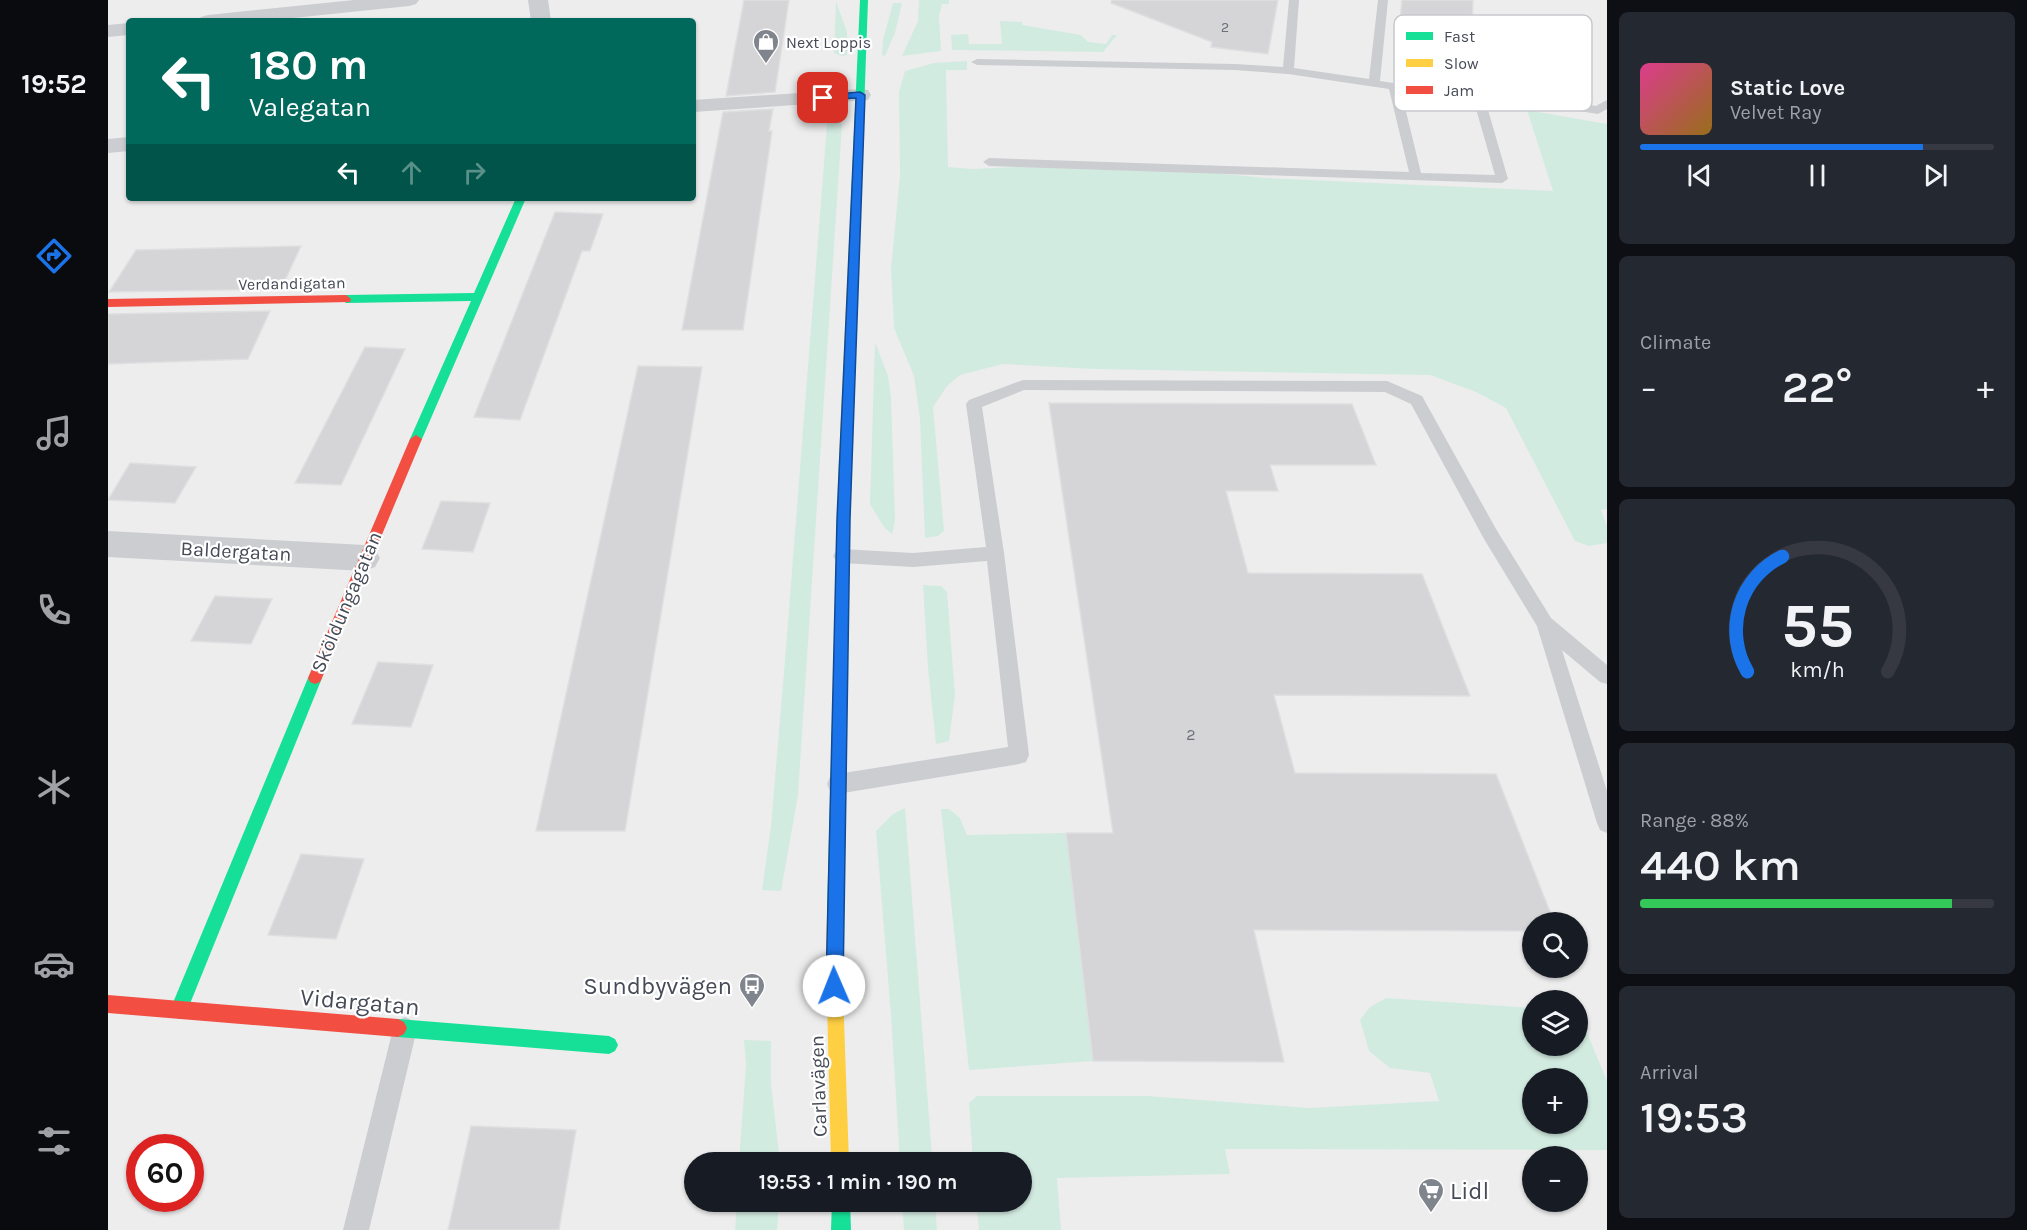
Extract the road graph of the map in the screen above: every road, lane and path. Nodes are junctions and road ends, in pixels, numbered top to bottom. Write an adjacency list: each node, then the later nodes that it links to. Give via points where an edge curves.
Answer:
1 (409, 0): 6 (street)
2 (538, 0): 7 (street)
3 (864, 0): 14 (street, Carlavägen)
4 (1294, 0): 11 (lane)
5 (1383, 0): 12 (lane)
6 (237, 18)
7 (541, 18)
8 (126, 29): 9 (street)
9 (108, 32)
10 (977, 62): 11 (lane)
11 (1288, 71): 12 (lane)
12 (1374, 83): 13 (lane)
13 (1394, 86)
14 (860, 95): 16 (street); 29 (street, Carlavägen)
15 (1607, 104): 17 (lane)
16 (696, 106)
17 (1592, 109)
18 (1400, 111): 23 (lane)
19 (1482, 111): 23 (lane, via 1502,179)
20 (126, 144): 21 (street)
21 (108, 146)
22 (989, 162): 23 (lane)
23 (1416, 176)
24 (520, 201): 25 (street, Sköldungagatan)
25 (477, 297): 26 (street, Verdandigatan); 30 (street, Sköldungagatan)
26 (108, 303)
27 (108, 544): 30 (street, Baldergatan)
28 (995, 553): 29 (lane, via 913,560); 31 (lane, via 974,404 1023,385 1387,387 1417,400 1490,534); 33 (lane, via 1020,756)
29 (843, 556): 33 (street, Carlavägen)
30 (364, 558): 36 (street, Sköldungagatan)
31 (1545, 624): 32 (lane); 34 (lane)
32 (1607, 676)
33 (837, 784): 39 (street, Carlavägen, via 834,963)
34 (1607, 823)
35 (108, 1004): 36 (street, Vidargatan)
36 (179, 1010): 37 (street, Vidargatan)
37 (405, 1029): 38 (street, Vidargatan); 41 (lane)
38 (609, 1045)
39 (840, 1152)
40 (841, 1212): 42 (street)
41 (356, 1230)
42 (841, 1230)

